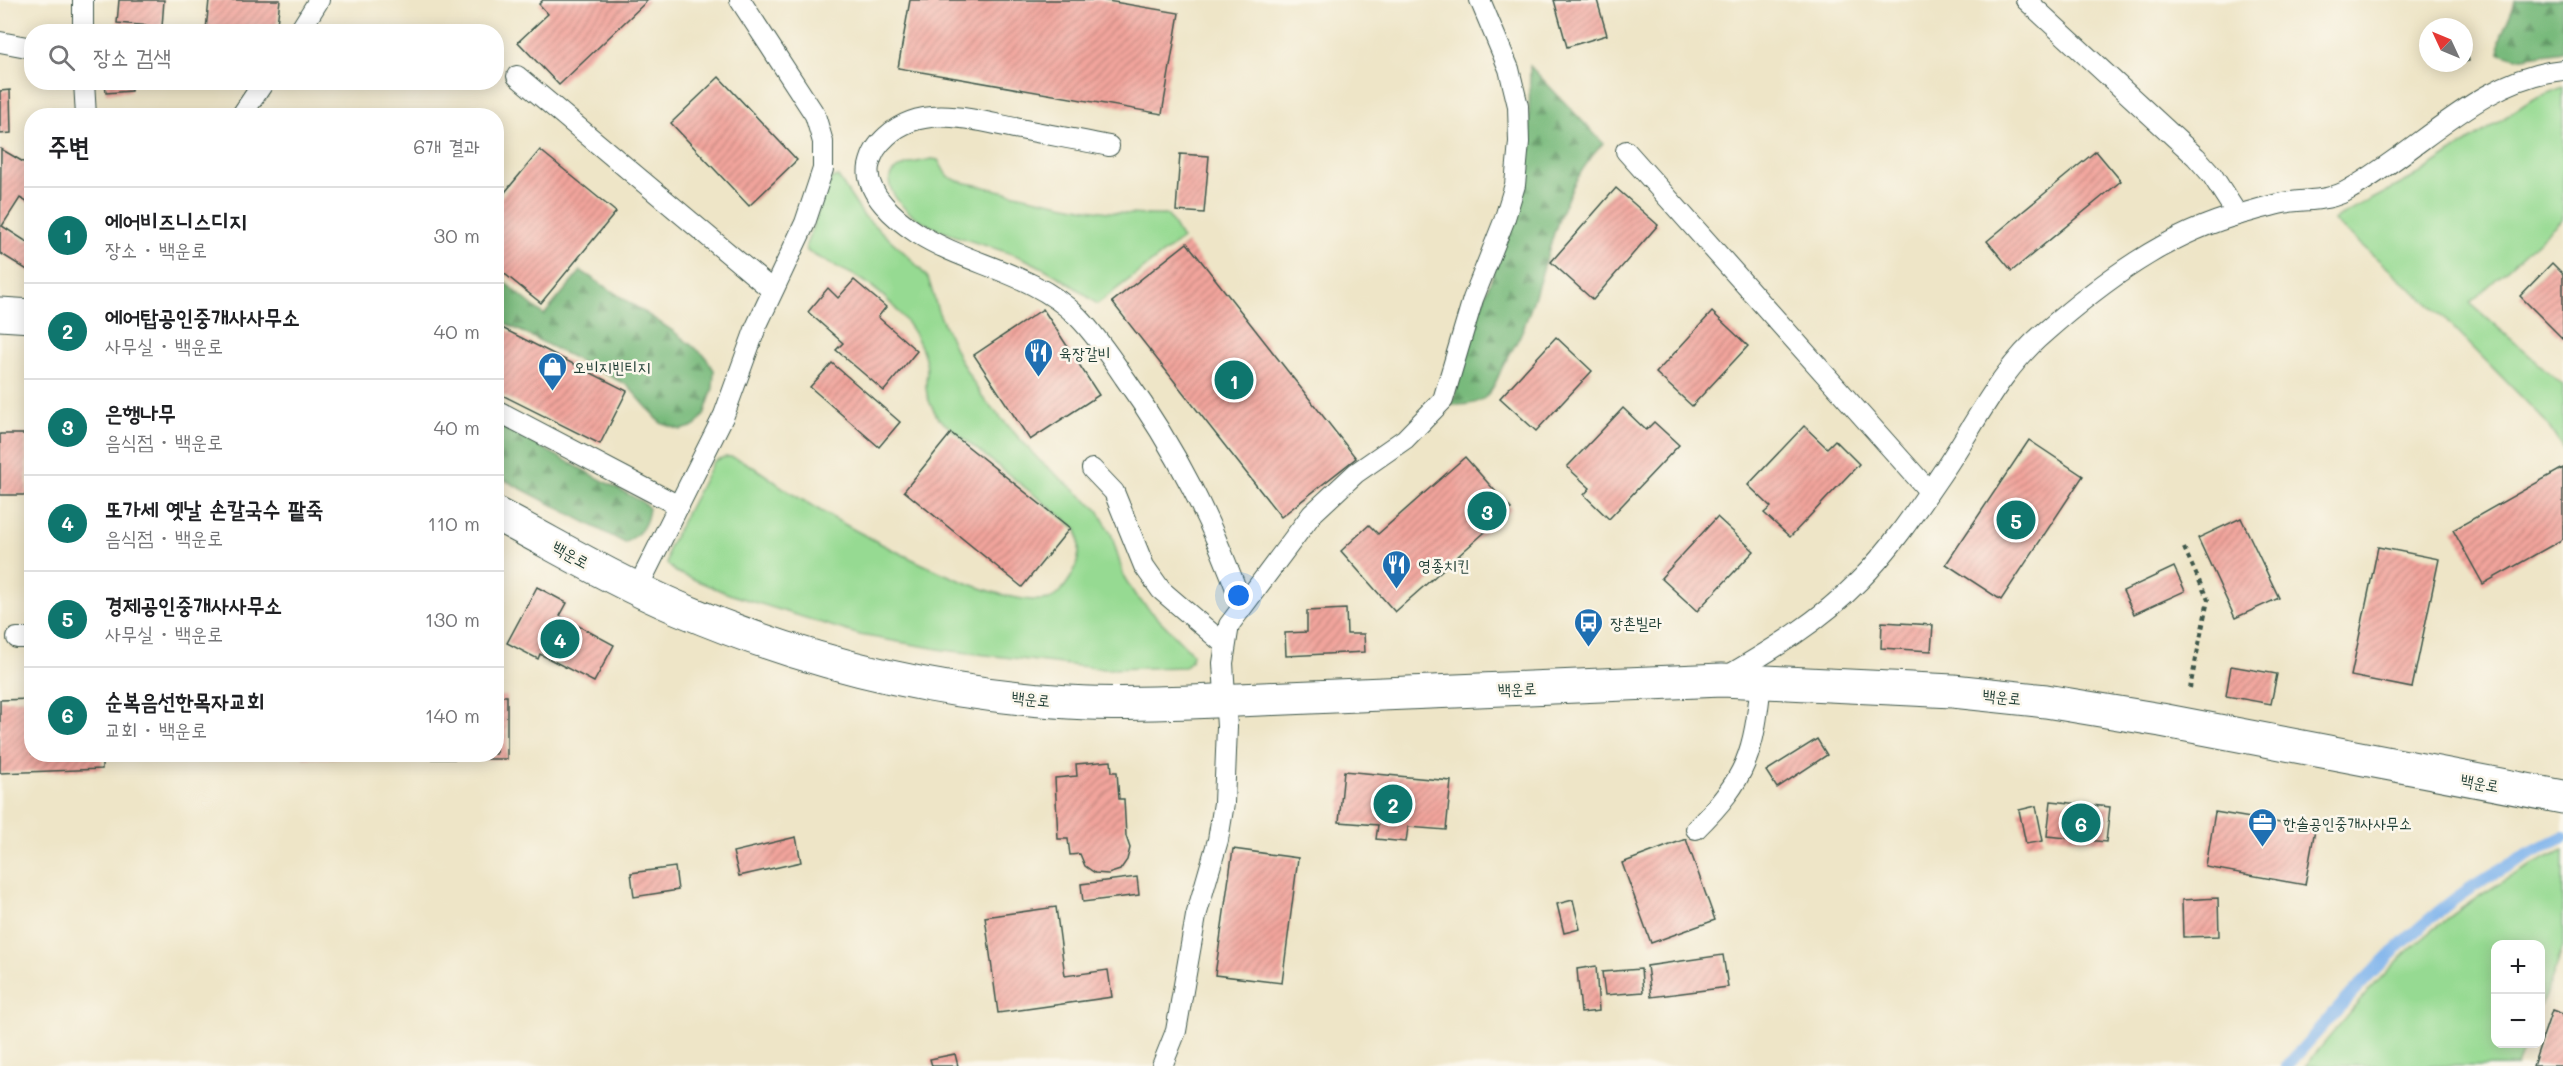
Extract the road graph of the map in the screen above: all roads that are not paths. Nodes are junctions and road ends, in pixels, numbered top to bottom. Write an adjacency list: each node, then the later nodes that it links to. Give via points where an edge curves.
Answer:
1 (83, 0): 6 (lane)
2 (319, 0): 7 (lane)
3 (740, 0): 19 (lane, via 815,115 823,142 823,169 805,223)
4 (1480, 0): 28 (lane, via 1509,69 1518,106 1519,142 1515,185 1473,299 1443,400 1423,424 1356,473 1312,514)
5 (2026, 0): 18 (lane, via 2196,157)
6 (83, 24)
7 (304, 24)
8 (0, 42): 9 (lane)
9 (24, 46)
10 (2563, 70): 18 (lane, via 2512,82 2482,98 2345,193)
11 (517, 76): 19 (lane)
12 (85, 90): 14 (lane)
13 (259, 90): 15 (lane)
14 (86, 108)
15 (246, 108)
16 (1109, 146): 28 (lane, via 949,116 921,118 899,124 881,141 872,154 868,172 892,214 918,234 1014,276 1049,294 1077,315 1146,406 1196,490)
17 (1626, 151): 24 (lane)
18 (2237, 214): 24 (lane, via 2182,237 2127,267 2041,335 1981,407)
19 (772, 290): 25 (lane, via 724,415)
20 (0, 314): 21 (street)
21 (24, 316)
22 (504, 414): 25 (lane)
23 (1092, 469): 29 (lane, via 1114,492 1144,566 1161,590)
24 (1929, 491): 30 (lane, via 1859,581 1788,640)
25 (679, 506): 27 (lane)
26 (504, 520): 27 (street, 백운로)
27 (637, 589): 32 (street, 백운로, via 742,633 810,656 937,686 1056,701)
28 (1242, 605): 29 (lane, via 1229,625)
29 (1224, 644): 32 (lane)
30 (1722, 680): 31 (street, 백운로); 32 (street, 백운로)
31 (1761, 682): 33 (street, 백운로, via 1953,691 2046,701); 34 (lane, via 1746,763 1733,789)
32 (1226, 701): 35 (lane, via 1224,802 1218,840 1196,916 1176,1031)
33 (2563, 797)
34 (1696, 830)
35 (1162, 1066)

